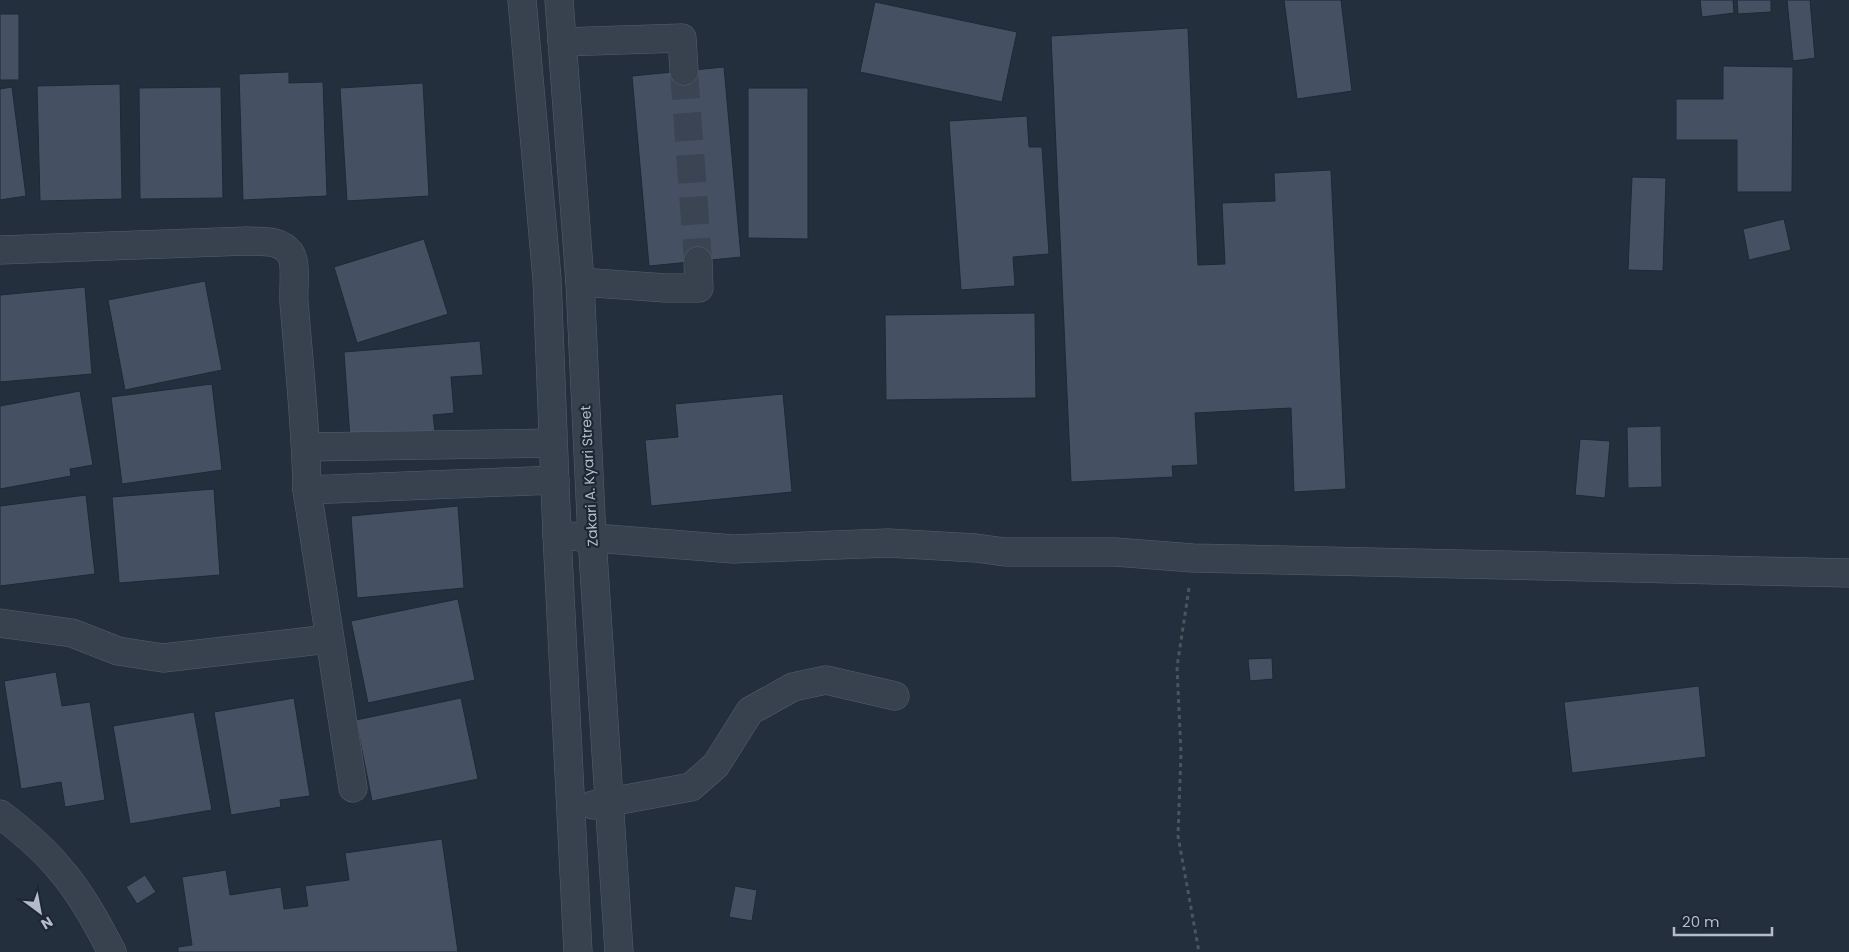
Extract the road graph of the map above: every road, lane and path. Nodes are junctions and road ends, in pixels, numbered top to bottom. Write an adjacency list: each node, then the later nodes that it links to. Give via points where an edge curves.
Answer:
1 (522, 0): 8 (street, via 547,279)
2 (560, 0): 3 (street, Zakari A. Kyari Street)
3 (562, 42): 4 (street, via 682,38); 7 (street, Zakari A. Kyari Street)
4 (684, 71)
5 (0, 250): 10 (street, via 247,241 278,243 293,259)
6 (698, 261): 7 (street, via 700,288)
7 (580, 282): 15 (street, Zakari A. Kyari Street)
8 (553, 443): 9 (street); 11 (street)
9 (448, 444): 10 (street); 12 (street)
10 (306, 447): 13 (street)
11 (554, 480): 12 (street); 14 (street)
12 (456, 484): 13 (street)
13 (307, 490): 19 (street)
14 (557, 535): 15 (street); 23 (street)
15 (592, 538): 16 (street, via 733,549 888,544 1005,552 1115,552); 22 (street, Zakari A. Kyari Street)
16 (1194, 558): 17 (street); 28 (path, via 1177,667 1181,753 1178,836)
17 (1849, 573)
18 (0, 623): 19 (street, via 72,633 118,651 163,658)
19 (329, 639): 21 (street)
20 (895, 696): 22 (street, via 826,680 793,687 750,711 716,765 691,787)
21 (352, 788)
22 (609, 802): 23 (street); 27 (street, Zakari A. Kyari Street)
23 (570, 810): 26 (street)
24 (0, 814): 25 (street, via 26,834 60,868 93,915)
25 (112, 952)
26 (578, 952)
27 (619, 952)
28 (1199, 952)

